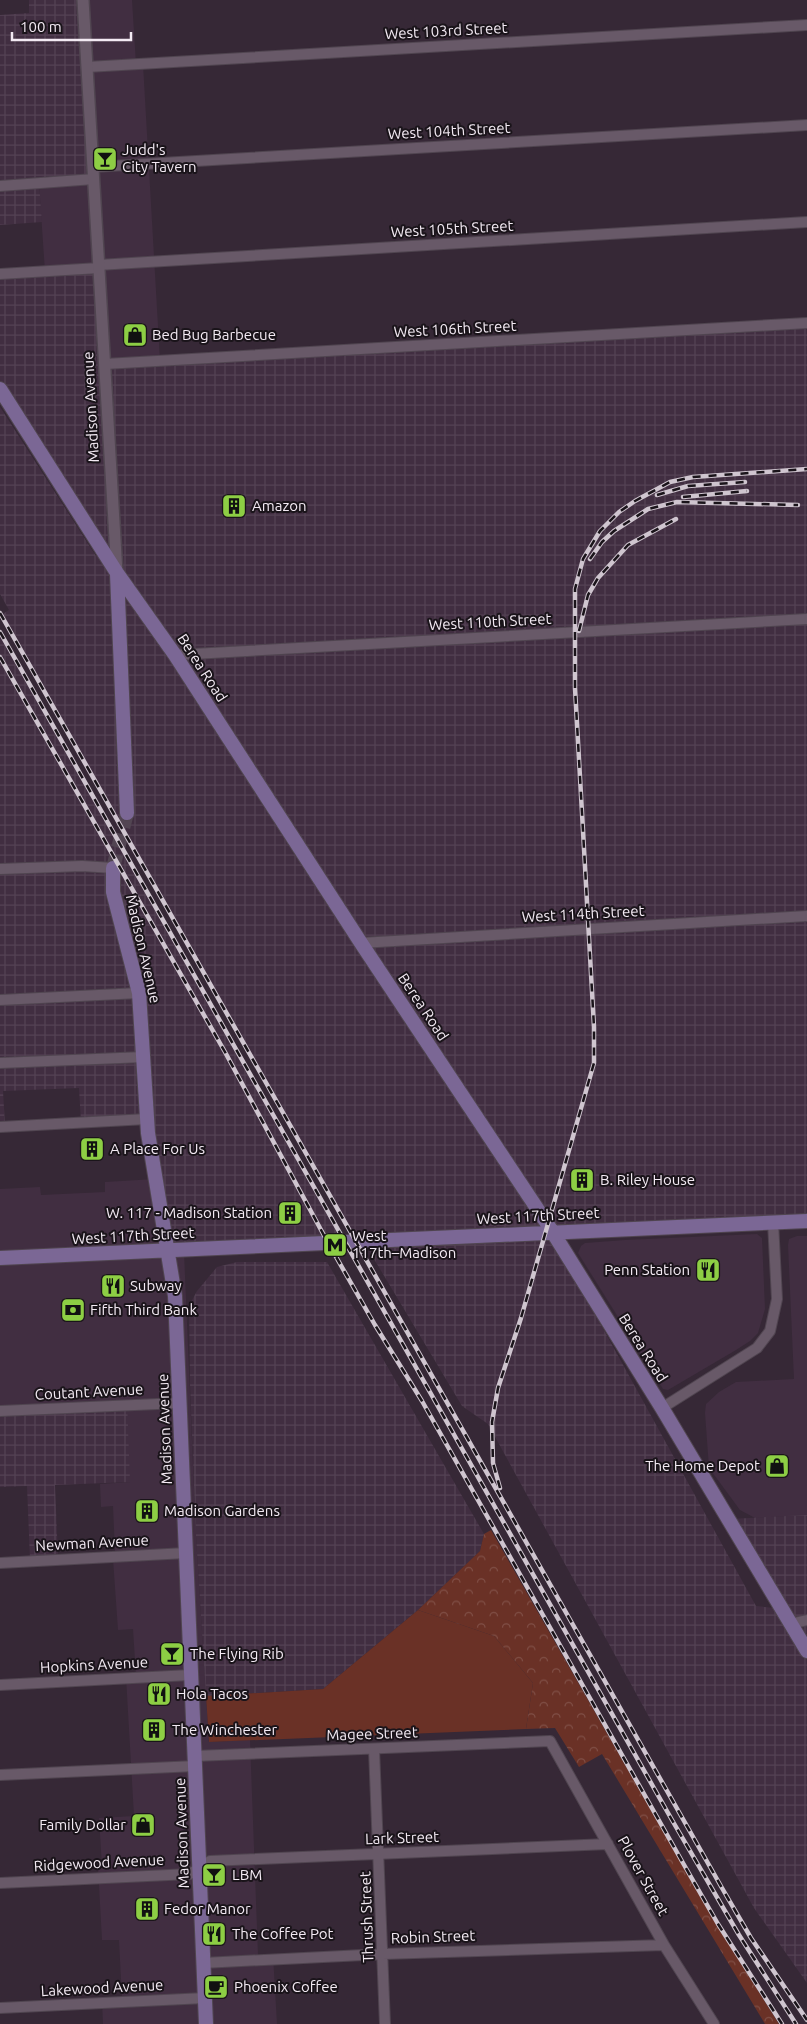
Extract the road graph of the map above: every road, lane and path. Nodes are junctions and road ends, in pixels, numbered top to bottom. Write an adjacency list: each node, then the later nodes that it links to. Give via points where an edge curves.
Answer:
1 (83, 0): 3 (street, Madison Avenue)
2 (807, 25): 3 (street, West 103rd Street)
3 (87, 67): 5 (street, Madison Avenue)
4 (807, 125): 5 (street, West 104th Street)
5 (93, 167): 6 (street, Madison Avenue)
6 (94, 180): 7 (street); 9 (street, Madison Avenue)
7 (0, 186)
8 (807, 222): 9 (street, West 105th Street)
9 (99, 266): 10 (street, West 105th Street); 12 (street, Madison Avenue)
10 (0, 274)
11 (807, 323): 12 (street, West 106th Street)
12 (105, 364): 14 (street, Madison Avenue)
13 (0, 389): 14 (main road, Berea Road)
14 (117, 573): 16 (main road, Berea Road); 17 (main road, Madison Avenue)
15 (807, 619): 16 (street, West 110th Street)
16 (175, 655): 21 (main road, Berea Road)
17 (128, 813)
18 (113, 868): 19 (street, via 82,866); 22 (main road, Madison Avenue, via 113,892)
19 (0, 870)
20 (807, 916): 21 (street, West 114th Street)
21 (361, 943): 30 (main road, Berea Road)
22 (139, 993): 23 (street); 24 (main road, Madison Avenue)
23 (0, 1000)
24 (144, 1057): 25 (street); 26 (main road, Madison Avenue)
25 (0, 1063)
26 (148, 1119): 27 (street); 31 (main road, Madison Avenue)
27 (0, 1127)
28 (807, 1221): 29 (main road, West 117th Street)
29 (773, 1222): 30 (main road, West 117th Street); 34 (street, via 777,1300 770,1331 757,1348)
30 (552, 1231): 31 (main road, West 117th Street); 34 (main road, Berea Road)
31 (167, 1251): 32 (main road, West 117th Street); 33 (main road, Madison Avenue, via 175,1296)
32 (0, 1258)
33 (180, 1403): 35 (street, Coutant Avenue); 36 (main road, Madison Avenue)
34 (662, 1408): 39 (main road, Berea Road)
35 (0, 1411)
36 (186, 1553): 37 (street, Newman Avenue); 41 (main road, Madison Avenue)
37 (0, 1563)
38 (807, 1620): 39 (street)
39 (790, 1624): 40 (main road, Berea Road)
40 (807, 1651)
41 (190, 1675): 42 (street, Hopkins Avenue); 45 (main road, Madison Avenue)
42 (0, 1685)
43 (550, 1741): 44 (street, Magee Street); 47 (street, Plover Street)
44 (374, 1749): 45 (street, Magee Street); 48 (street, Thrush Street)
45 (196, 1761): 46 (street, Magee Street); 49 (main road, Madison Avenue)
46 (0, 1775)
47 (608, 1844): 48 (street, Lark Street); 51 (street, Plover Street)
48 (380, 1854): 49 (street, Lark Street, via 210,1861); 52 (street, Thrush Street)
49 (199, 1869): 50 (street, Ridgewood Avenue, via 190,1874); 53 (main road, Madison Avenue)
50 (0, 1883)
51 (664, 1945): 52 (street, Robin Street); 58 (street, Plover Street)
52 (383, 1954): 53 (street, Robin Street); 57 (street, Thrush Street)
53 (203, 1963): 54 (main road, Madison Avenue)
54 (205, 1998): 55 (street, Lakewood Avenue); 56 (main road, Madison Avenue)
55 (0, 2008)
56 (206, 2024)
57 (385, 2024)
58 (714, 2024)

